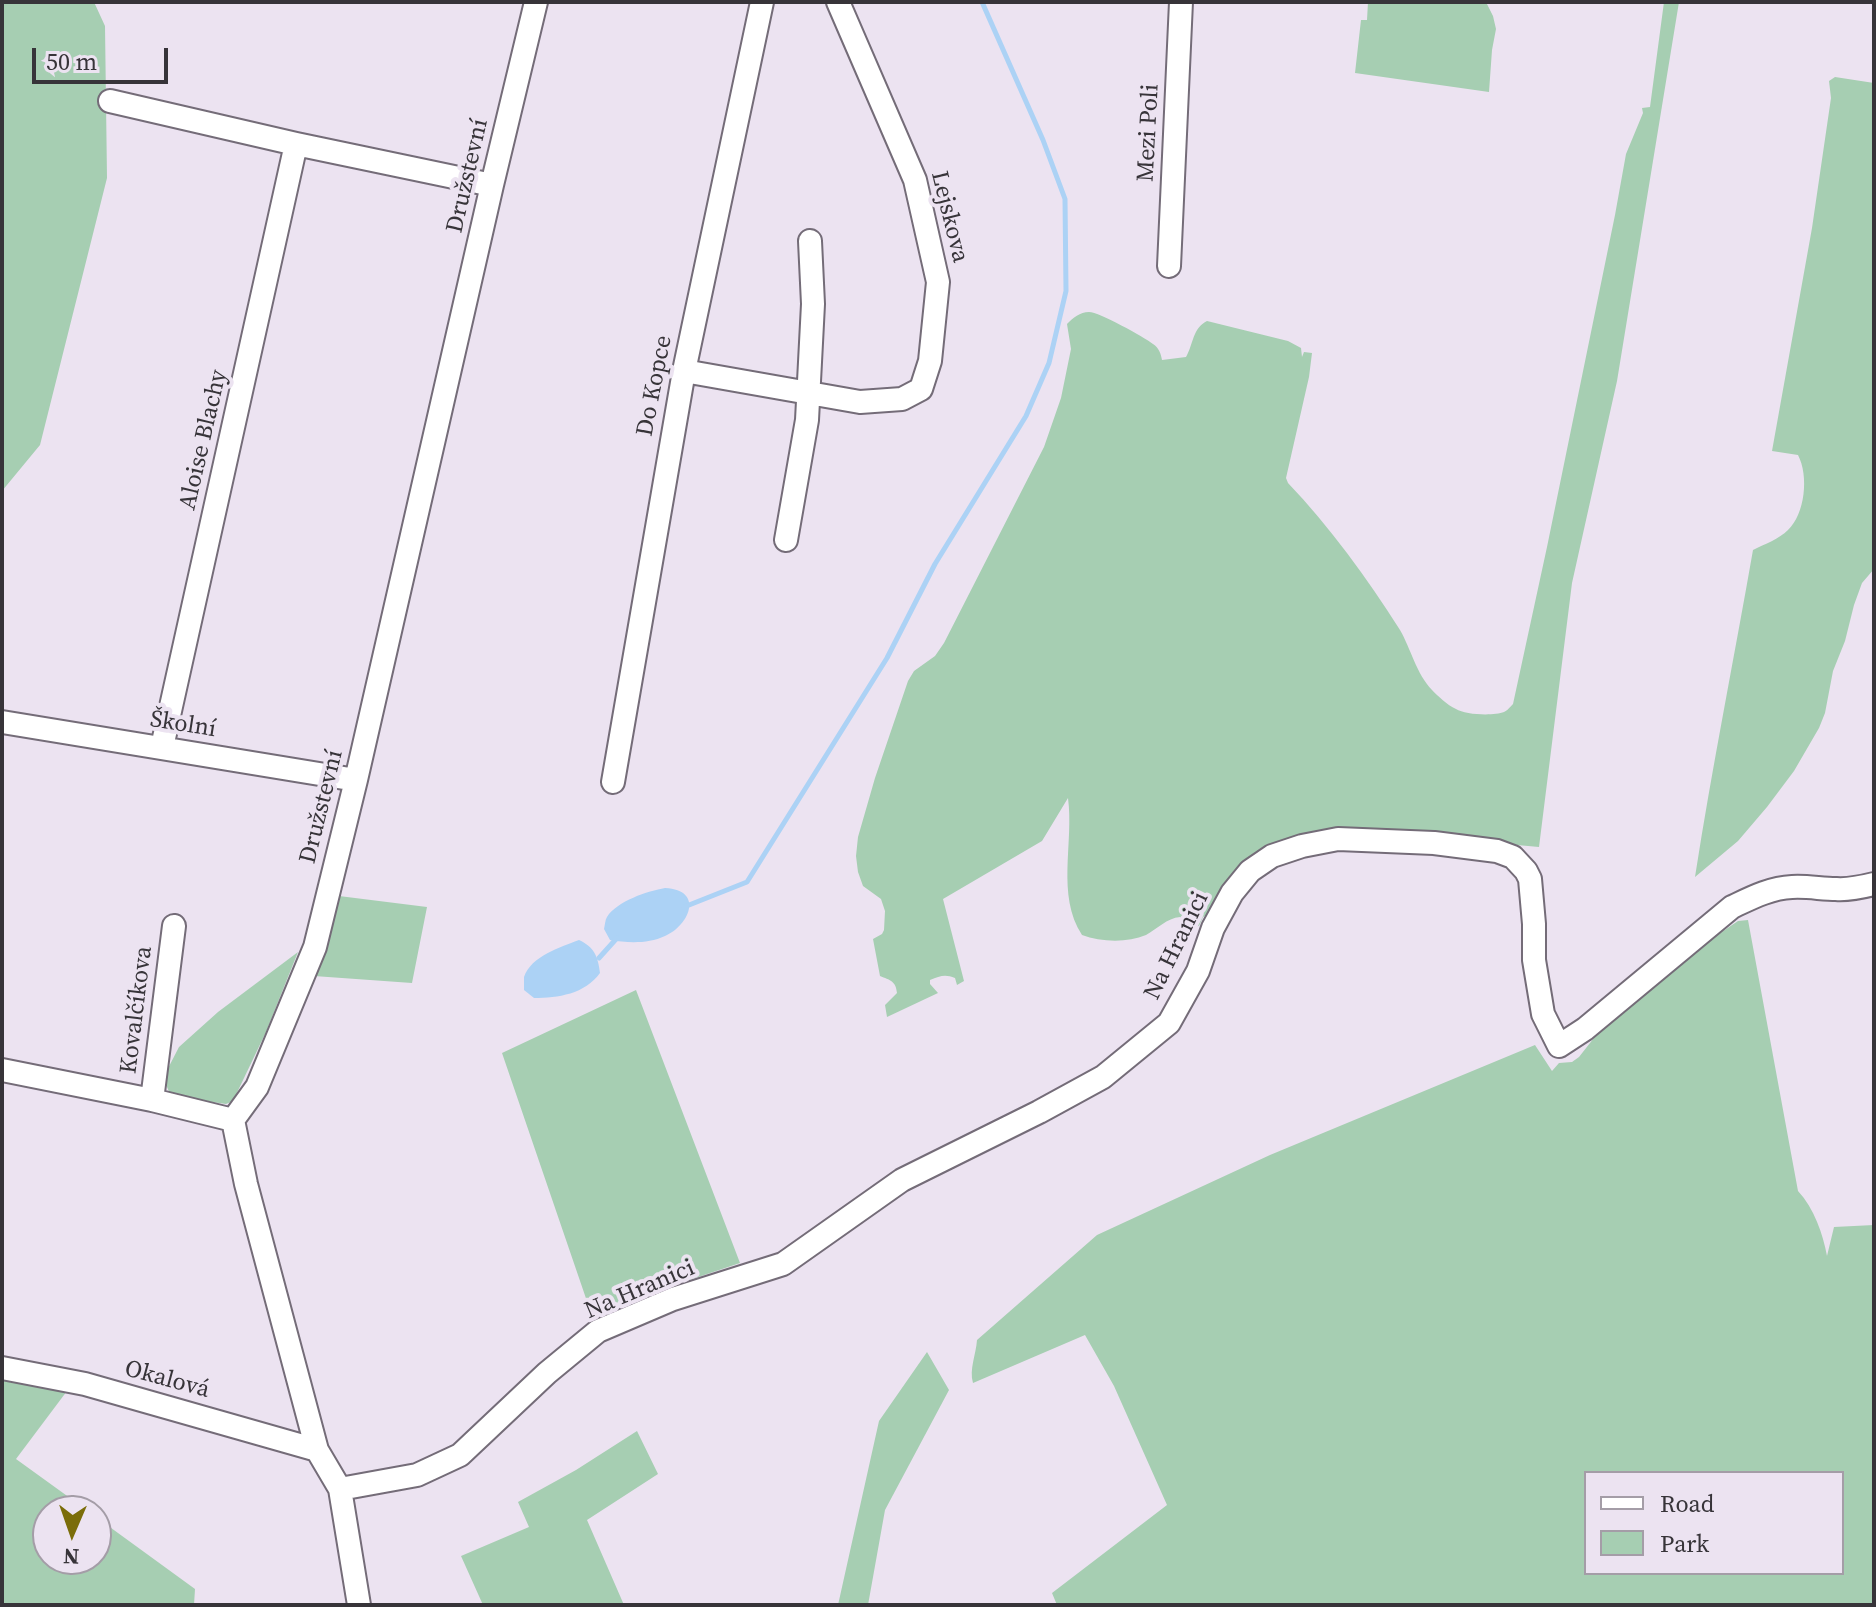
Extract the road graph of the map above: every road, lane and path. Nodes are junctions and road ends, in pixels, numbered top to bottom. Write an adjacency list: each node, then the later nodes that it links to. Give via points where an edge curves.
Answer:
1 (536, 2): 7 (street, Družstevní)
2 (762, 2): 10 (street, Do Kopce)
3 (838, 2): 11 (street, Lejskova, via 915,180 938,282 930,361 921,389 902,399 860,402)
4 (1181, 2): 9 (street, Mezi Poli)
5 (110, 101): 6 (street)
6 (296, 144): 7 (street); 14 (street, Aloise Blachy)
7 (492, 185): 15 (street, Družstevní)
8 (810, 241): 11 (street)
9 (1169, 266)
10 (684, 371): 11 (street, Lejskova); 16 (street, Do Kopce)
11 (808, 393): 12 (street)
12 (786, 540)
13 (2, 722): 14 (street, Školní)
14 (162, 747): 15 (street, Školní)
15 (356, 780): 21 (street, Družstevní, via 315,947 257,1087)
16 (613, 782)
17 (1874, 884): 24 (street, Na Hranici, via 1838,890 1778,888 1732,907 1559,1046 1543,1014 1530,879 1513,857 1434,843 1338,839 1272,856 1232,893 1169,1023 1103,1077 902,1180 783,1264 673,1299 598,1331 460,1455 417,1475)
18 (174, 926): 20 (street, Kovalčíkova)
19 (2, 1070): 20 (street, Kovalčíkova)
20 (152, 1100): 21 (street, Kovalčíkova)
21 (233, 1120): 23 (street)
22 (2, 1368): 23 (street, Okalová, via 85,1384)
23 (317, 1450): 24 (street)
24 (340, 1489): 25 (street)
25 (359, 1605)

